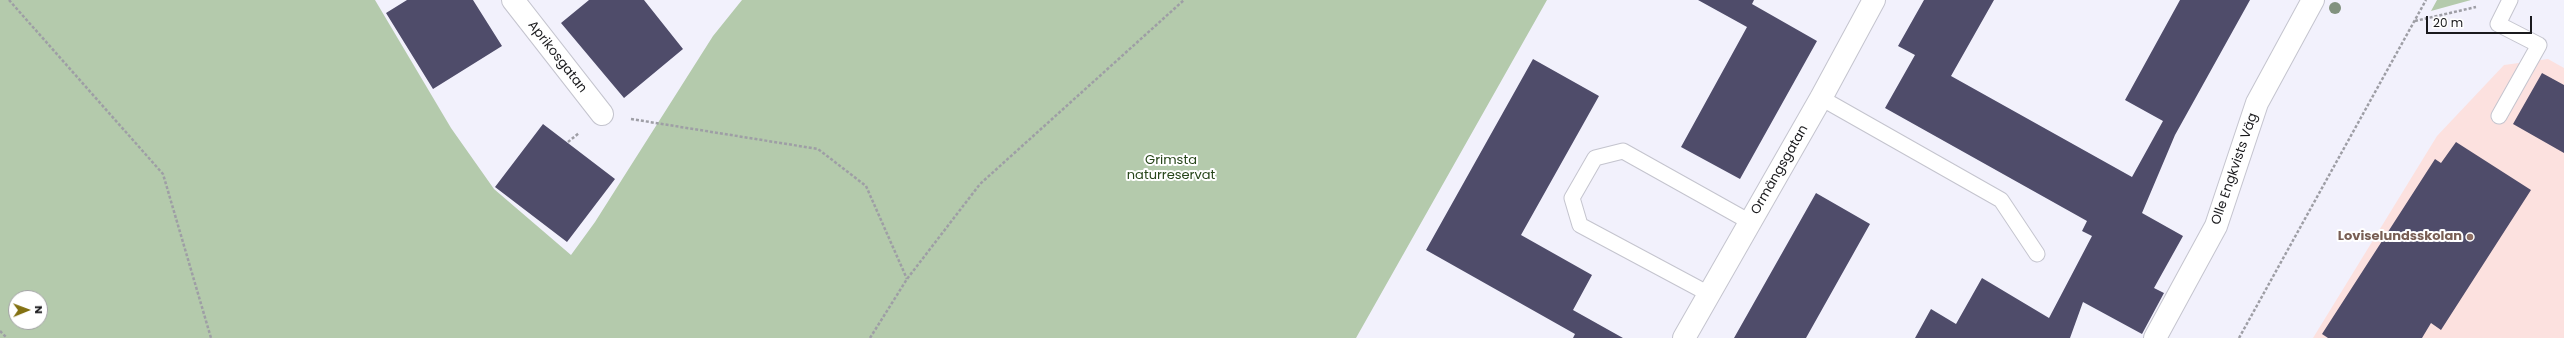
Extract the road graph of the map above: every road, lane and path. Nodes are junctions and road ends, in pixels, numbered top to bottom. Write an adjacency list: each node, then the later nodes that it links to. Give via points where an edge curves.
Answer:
1 (9, 0): 19 (path, via 163,174)
2 (513, 0): 11 (street, Aprikosgatan)
3 (1184, 0): 15 (path, via 980,184)
4 (1874, 0): 10 (street, Ormängsgatan)
5 (2313, 0): 22 (street, Olle Engkvists Väg, via 2257,103 2216,226)
6 (2426, 0): 9 (path)
7 (2510, 0): 12 (lane, via 2498,24 2539,45)
8 (2479, 6): 9 (path)
9 (2414, 21): 23 (path)
10 (1821, 98): 13 (street, Ormängsgatan); 14 (lane, via 2001,200)
11 (602, 114): 15 (path, via 818,149 866,186)
12 (2499, 116)
13 (1750, 222): 16 (street, Ormängsgatan); 16 (lane, via 1623,151 1595,158 1572,198 1580,224)
14 (2037, 254)
15 (907, 279): 20 (path)
16 (1709, 294): 21 (street, Ormängsgatan)
17 (0, 331): 18 (path)
18 (7, 338)
19 (211, 338)
20 (870, 338)
21 (1684, 338)
22 (2156, 338)
23 (2239, 338)

